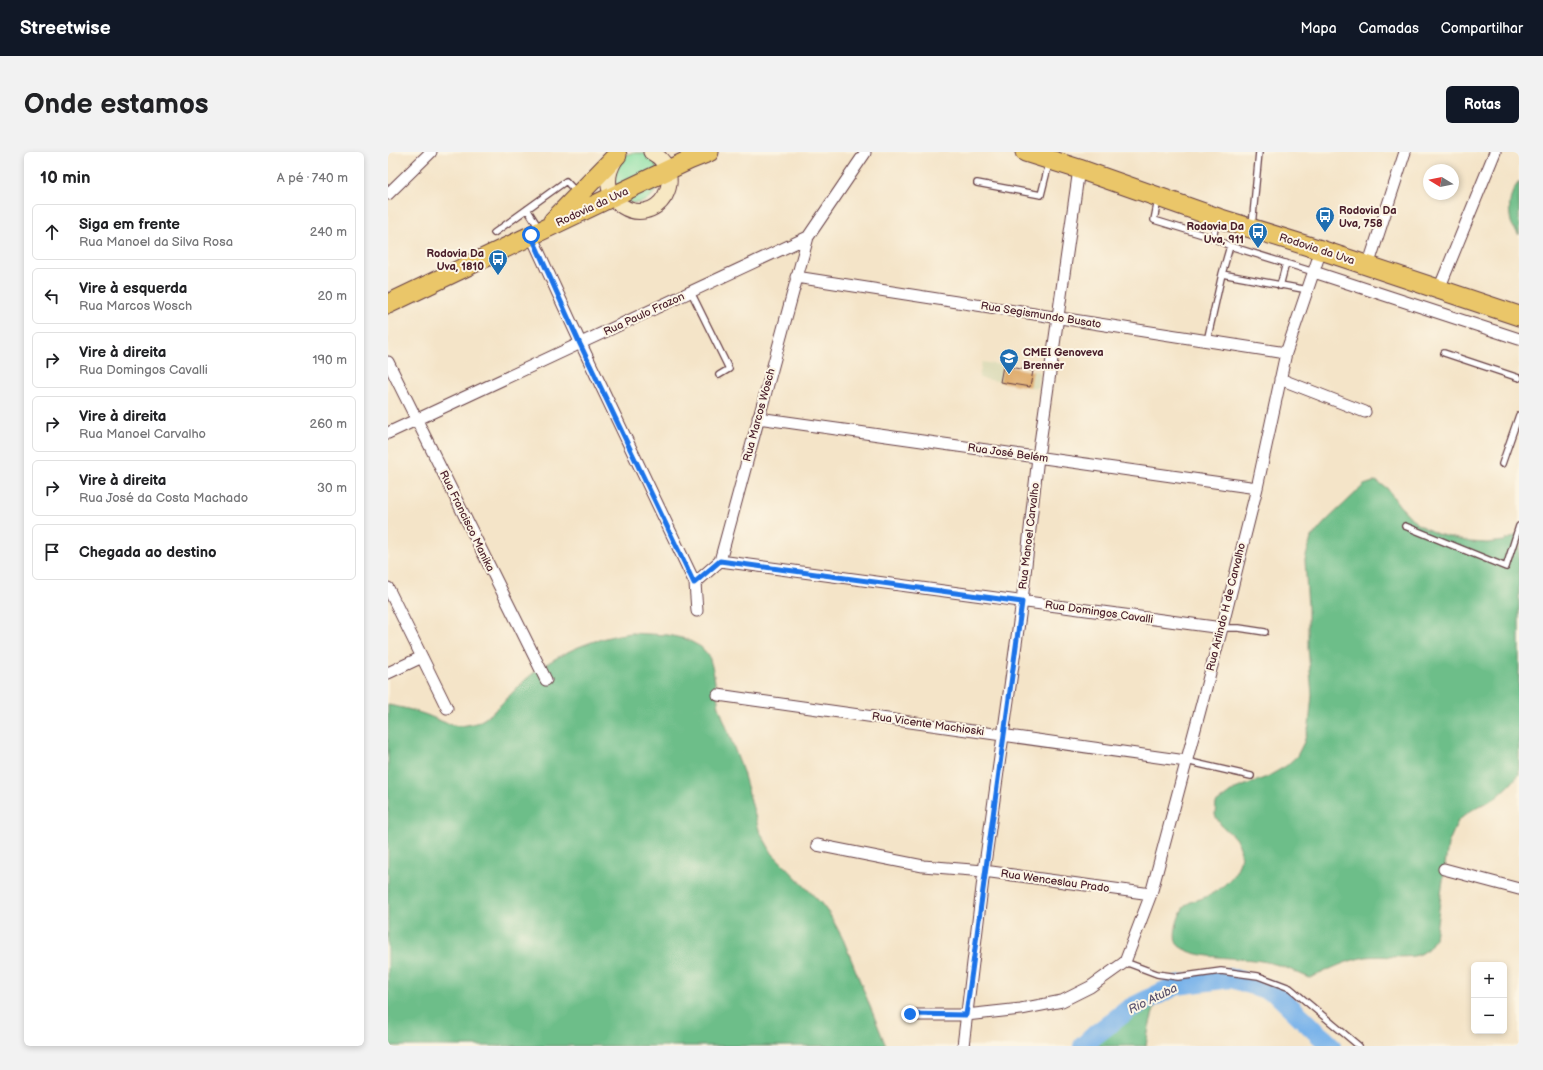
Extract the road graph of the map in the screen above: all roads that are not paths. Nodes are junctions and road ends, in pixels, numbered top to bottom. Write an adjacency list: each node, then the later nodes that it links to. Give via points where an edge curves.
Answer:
1 (709, 152): 9 (highway, via 689,160)
2 (1025, 152): 10 (highway, Rodovia da Uva)
3 (1259, 152): 19 (lane)
4 (1405, 152): 27 (street)
5 (1495, 152): 32 (street)
6 (621, 153): 14 (highway); 15 (main road, via 610,167 608,177 608,188)
7 (865, 153): 22 (street)
8 (426, 154): 13 (street)
9 (660, 158): 15 (highway, Rodovia da Uva); 15 (main road, via 669,182 667,192 655,206 637,211 627,209)
10 (1050, 160): 11 (highway, Rodovia da Uva); 12 (lane, via 1041,195)
11 (1079, 169): 16 (highway, Rodovia da Uva); 37 (street, Rua Manoel Carvalho)
12 (977, 183)
13 (388, 194)
14 (578, 195): 17 (lane, via 566,181); 20 (highway)
15 (613, 198): 20 (highway, Rodovia da Uva)
16 (1159, 198): 18 (highway, Rodovia da Uva); 23 (lane, via 1154,220)
17 (527, 209): 20 (lane); 21 (lane)
18 (1218, 218): 19 (highway, Rodovia da Uva); 23 (lane)
19 (1251, 229): 25 (highway, Rodovia da Uva)
20 (539, 232): 35 (highway, Rodovia da Uva); 40 (street)
21 (494, 233)
22 (808, 237): 30 (street, Rua Marcos Wosch); 34 (street, Rua Paulo Frazon)
23 (1213, 238): 24 (lane)
24 (1230, 246): 26 (lane); 29 (lane)
25 (1321, 250): 27 (highway, Rodovia da Uva); 28 (street, Rua Arlindo H de Carvalho)
26 (1286, 263): 28 (lane); 31 (lane)
27 (1368, 266): 32 (highway, Rodovia da Uva)
28 (1314, 272): 33 (street, Rua Arlindo H de Carvalho); 38 (street)
29 (1222, 274): 31 (lane); 39 (lane)
30 (796, 277): 37 (street, Rua Segismundo Busato); 49 (street, Rua Marcos Wosch)
31 (1280, 286): 33 (lane)
32 (1439, 289): 36 (highway, Rodovia da Uva)
33 (1308, 290): 41 (street, Rua Arlindo H de Carvalho)
34 (691, 292): 40 (street, Rua Paulo Frazon); 44 (lane, via 729,369)
35 (388, 304)
36 (1519, 316)
37 (1058, 318): 39 (street, Rua Segismundo Busato); 52 (street, Rua Manoel Carvalho)
38 (1519, 339)
39 (1206, 341): 41 (street, Rua Segismundo Busato)
40 (580, 344): 50 (street, Rua Paulo Frazon); 58 (street)
41 (1286, 354): 46 (street, Rua Arlindo H de Carvalho)
42 (1444, 354): 45 (lane)
43 (388, 362): 50 (street, Rua Francisco Manika)
44 (719, 375)
45 (1519, 378)
46 (1280, 379): 47 (street); 54 (street, Rua Arlindo H de Carvalho)
47 (1365, 412)
48 (1519, 415): 53 (lane)
49 (758, 418): 52 (street, Rua José Belém); 57 (street, Rua Marcos Wosch)
50 (416, 419): 51 (street, Rua Paulo Frazon); 66 (street, Rua Francisco Manika)
51 (388, 433)
52 (1038, 457): 54 (street, Rua José Belém); 60 (street, Rua Manoel Carvalho)
53 (1502, 464)
54 (1257, 488): 62 (street, Rua Arlindo H de Carvalho)
55 (1405, 526): 56 (lane, via 1506,567)
56 (1519, 526)
57 (720, 561): 58 (street); 60 (street, Rua Domingos Cavalli)
58 (694, 583): 61 (street)
59 (388, 588): 64 (street)
60 (1022, 602): 62 (street, Rua Domingos Cavalli); 69 (street, Rua Manoel Carvalho)
61 (697, 611)
62 (1222, 628): 63 (lane, Rua Domingos Cavalli); 70 (street, Rua Arlindo H de Carvalho)
63 (1265, 632)
64 (422, 657): 65 (street); 68 (street)
65 (388, 673)
66 (546, 680)
67 (718, 695): 69 (street, Rua Vicente Machioski)
68 (447, 708)
69 (1003, 735): 70 (street, Rua Vicente Machioski); 74 (street, Rua Manoel Carvalho)
70 (1186, 761): 71 (lane); 76 (street, Rua Arlindo H de Carvalho)
71 (1251, 776)
72 (817, 845): 74 (street, Rua Wenceslau Prado, via 923,866)
73 (1444, 869): 75 (street)
74 (984, 872): 76 (street, Rua Wenceslau Prado); 79 (street, Rua Manoel Carvalho)
75 (1519, 889)
76 (1151, 894): 77 (street, Rua Arlindo H de Carvalho)
77 (1125, 962): 79 (street, via 1090,987 1062,1001); 81 (lane, via 1157,974 1178,977 1221,971 1258,976 1290,988)
78 (910, 1014): 79 (street)
79 (966, 1015): 80 (street, Rua Manoel Carvalho)
80 (963, 1046)
81 (1359, 1046)

